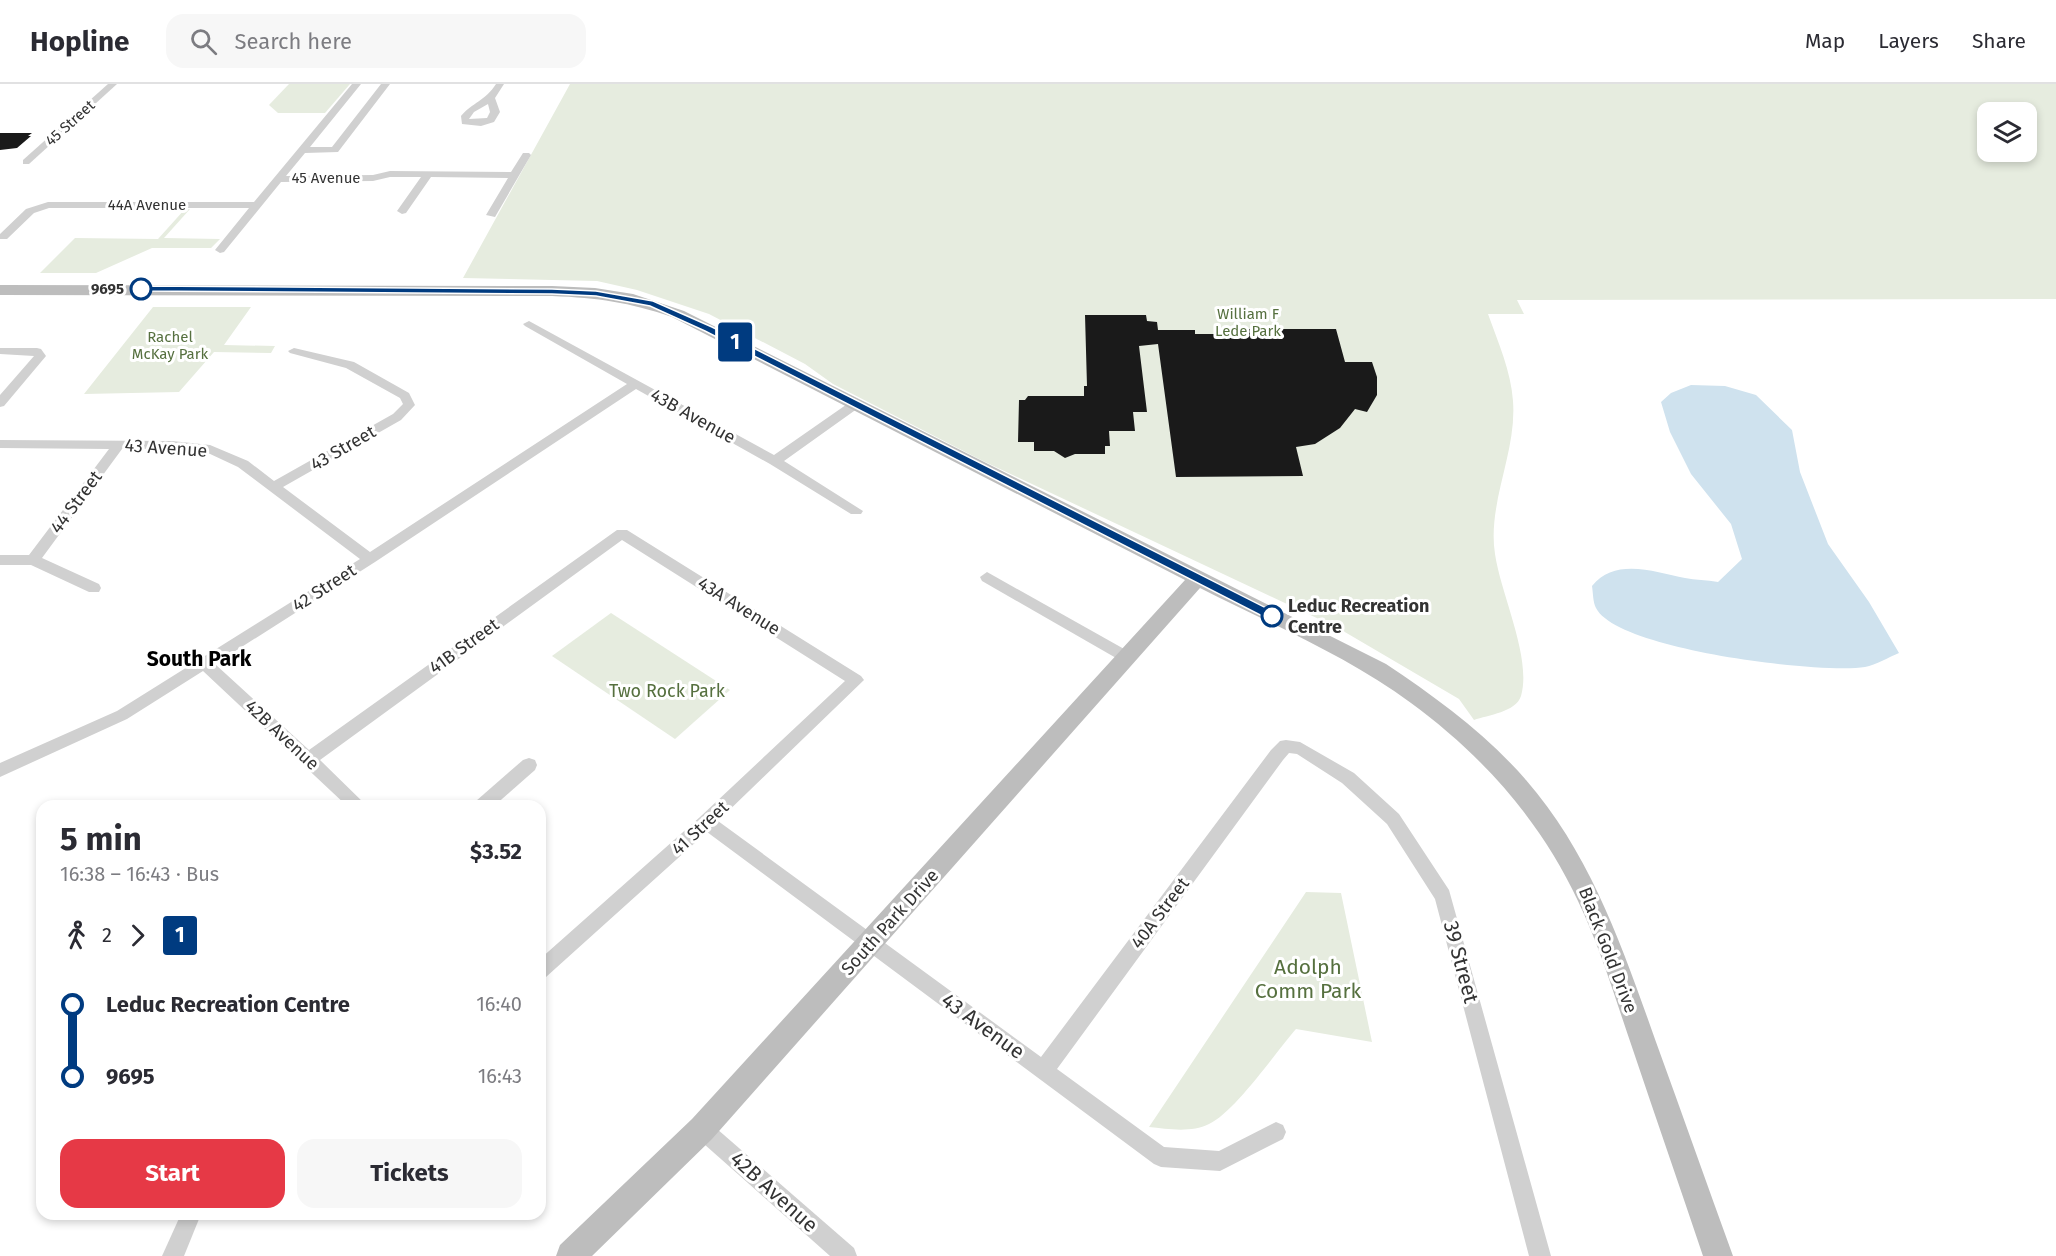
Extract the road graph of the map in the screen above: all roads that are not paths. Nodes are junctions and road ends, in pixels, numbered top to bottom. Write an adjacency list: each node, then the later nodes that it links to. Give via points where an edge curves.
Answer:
1 (113, 84): 8 (street, 45 Street)
2 (357, 84): 6 (street)
3 (386, 84): 6 (street, via 334,150)
4 (500, 84): 5 (street)
5 (491, 98)
6 (303, 150): 11 (street)
7 (526, 155): 10 (street)
8 (26, 162)
9 (428, 174): 10 (street, 45 Avenue); 11 (street, 45 Avenue); 13 (street)
10 (514, 175): 14 (street)
11 (279, 178): 12 (street)
12 (258, 205): 15 (street, 44A Avenue, via 48,205 37,208); 16 (street)
13 (402, 211)
14 (491, 215)
15 (3, 237)
16 (220, 250)
17 (0, 290): 23 (main road, Black Gold Drive, via 596,293 653,304 678,314)
18 (529, 324): 21 (street, 43B Avenue)
19 (0, 351): 22 (street, via 39,353 36,363)
20 (294, 351): 27 (street, 43 Street, via 350,365 405,396 409,405 397,417)
21 (635, 384): 26 (street, 43B Avenue); 30 (street, 42 Street)
22 (0, 403)
23 (856, 403): 26 (street); 34 (main road, Black Gold Drive)
24 (0, 444): 25 (street, 43 Avenue)
25 (119, 444): 27 (street, 43 Avenue, via 210,449 235,459); 32 (street, 44 Street)
26 (775, 461): 28 (street, 43B Avenue)
27 (274, 488): 30 (street, 43 Avenue)
28 (856, 511)
29 (622, 533): 38 (street, 43A Avenue); 40 (street, 41B Street)
30 (370, 559): 37 (street, 42 Street)
31 (0, 560): 32 (street)
32 (33, 560): 35 (street)
33 (987, 577): 36 (street)
34 (1198, 578): 36 (main road, South Park Drive); 56 (main road, Black Gold Drive, via 1378,670 1440,712 1476,741 1536,808 1593,903)
35 (94, 588)
36 (1128, 658): 46 (main road, South Park Drive)
37 (205, 664): 40 (street, 42B Avenue); 42 (street, 42 Street, via 122,715)
38 (856, 680): 45 (street, 41 Street)
39 (1277, 756): 48 (street, 40A Street); 55 (street, 39 Street, via 1286,746 1300,748 1348,778 1393,819 1443,896)
40 (307, 759): 43 (street, 42B Avenue)
41 (529, 765): 44 (street)
42 (0, 770)
43 (352, 800)
44 (489, 800)
45 (706, 822): 46 (street, 43 Avenue); 47 (street, 41 Street)
46 (871, 944): 48 (street, 43 Avenue); 49 (main road, South Park Drive)
47 (546, 966)
48 (1044, 1070): 50 (street, 43 Avenue, via 1161,1157 1220,1161)
49 (702, 1129): 53 (main road, South Park Drive); 54 (street, 42B Avenue)
50 (1276, 1132)
51 (192, 1220): 52 (street)
52 (173, 1256)
53 (571, 1256)
54 (846, 1256)
55 (1540, 1256)
56 (1718, 1256)

